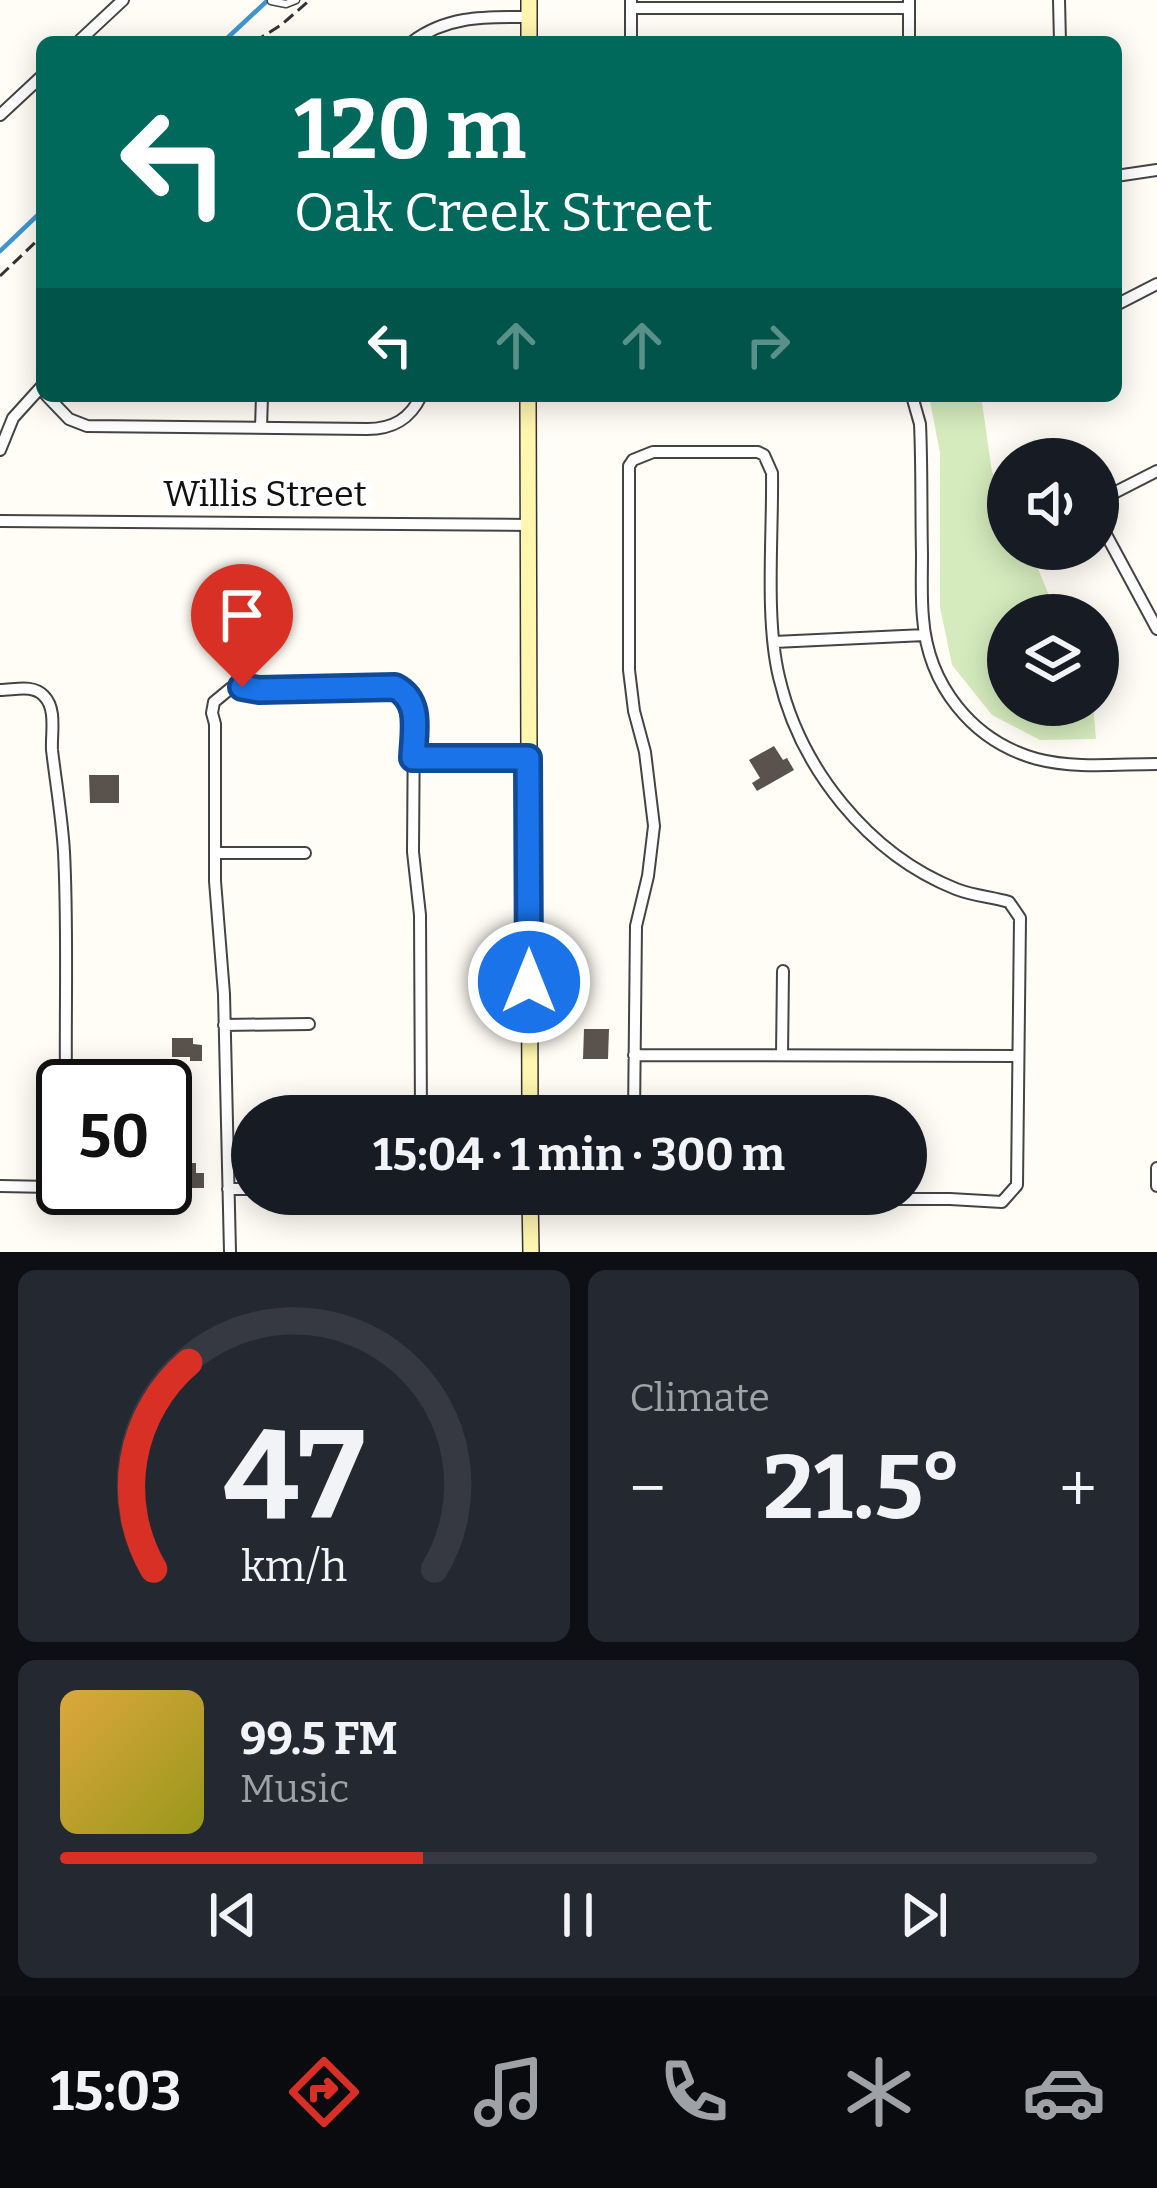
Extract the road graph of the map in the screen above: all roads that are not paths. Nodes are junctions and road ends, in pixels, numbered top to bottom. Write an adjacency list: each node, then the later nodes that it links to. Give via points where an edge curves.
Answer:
1 (123, 0): 8 (street)
2 (296, 0): 4 (lane)
3 (1059, 0): 12 (street)
4 (272, 1)
5 (631, 4): 6 (street); 10 (street)
6 (909, 4): 11 (street)
7 (529, 8): 9 (street, via 463,18)
8 (84, 36)
9 (420, 36)
10 (631, 36)
11 (909, 36)
12 (1060, 36)
13 (36, 82): 14 (street)
14 (0, 115)
15 (1157, 170): 16 (street)
16 (1122, 175)
17 (1157, 284): 18 (street)
18 (1122, 302)
19 (36, 397): 26 (street, via 13,418)
20 (54, 402): 25 (street, via 86,426)
21 (262, 402): 25 (street)
22 (417, 402): 25 (street, via 398,424 381,429)
23 (528, 402): 30 (main road)
24 (914, 402): 33 (street)
25 (261, 428)
26 (0, 450)
27 (1157, 471): 28 (street)
28 (1119, 490)
29 (0, 521): 30 (street, Willis Street)
30 (529, 525): 37 (main road)
31 (1119, 559): 32 (street)
32 (1157, 629)
33 (926, 635): 34 (street); 38 (street, via 948,695 1000,744 1065,764)
34 (774, 643): 44 (street, via 772,473 764,454 653,452 634,460 629,670 654,826 636,926); 46 (street, via 795,726 841,804 918,869 1015,908)
35 (0, 691): 47 (street, via 29,688 44,695 51,711 64,855)
36 (413, 758): 37 (street); 39 (street, via 414,712 402,690 231,688 212,712); 48 (street)
37 (528, 758): 49 (main road)
38 (1157, 764)
39 (215, 853): 40 (street); 42 (street)
40 (305, 854)
41 (783, 971): 45 (street)
42 (224, 1024): 43 (street); 55 (street)
43 (309, 1024)
44 (634, 1055): 45 (street); 50 (street)
45 (782, 1055): 46 (street)
46 (1017, 1056): 56 (street, via 1013,1192 1002,1202)
47 (65, 1059)
48 (421, 1095)
49 (530, 1095)
50 (634, 1095)
51 (1157, 1168): 53 (street)
52 (0, 1186): 54 (street)
53 (1157, 1186)
54 (36, 1187)
55 (228, 1189): 58 (street)
56 (927, 1199)
57 (530, 1215): 59 (main road)
58 (230, 1252)
59 (531, 1252)

